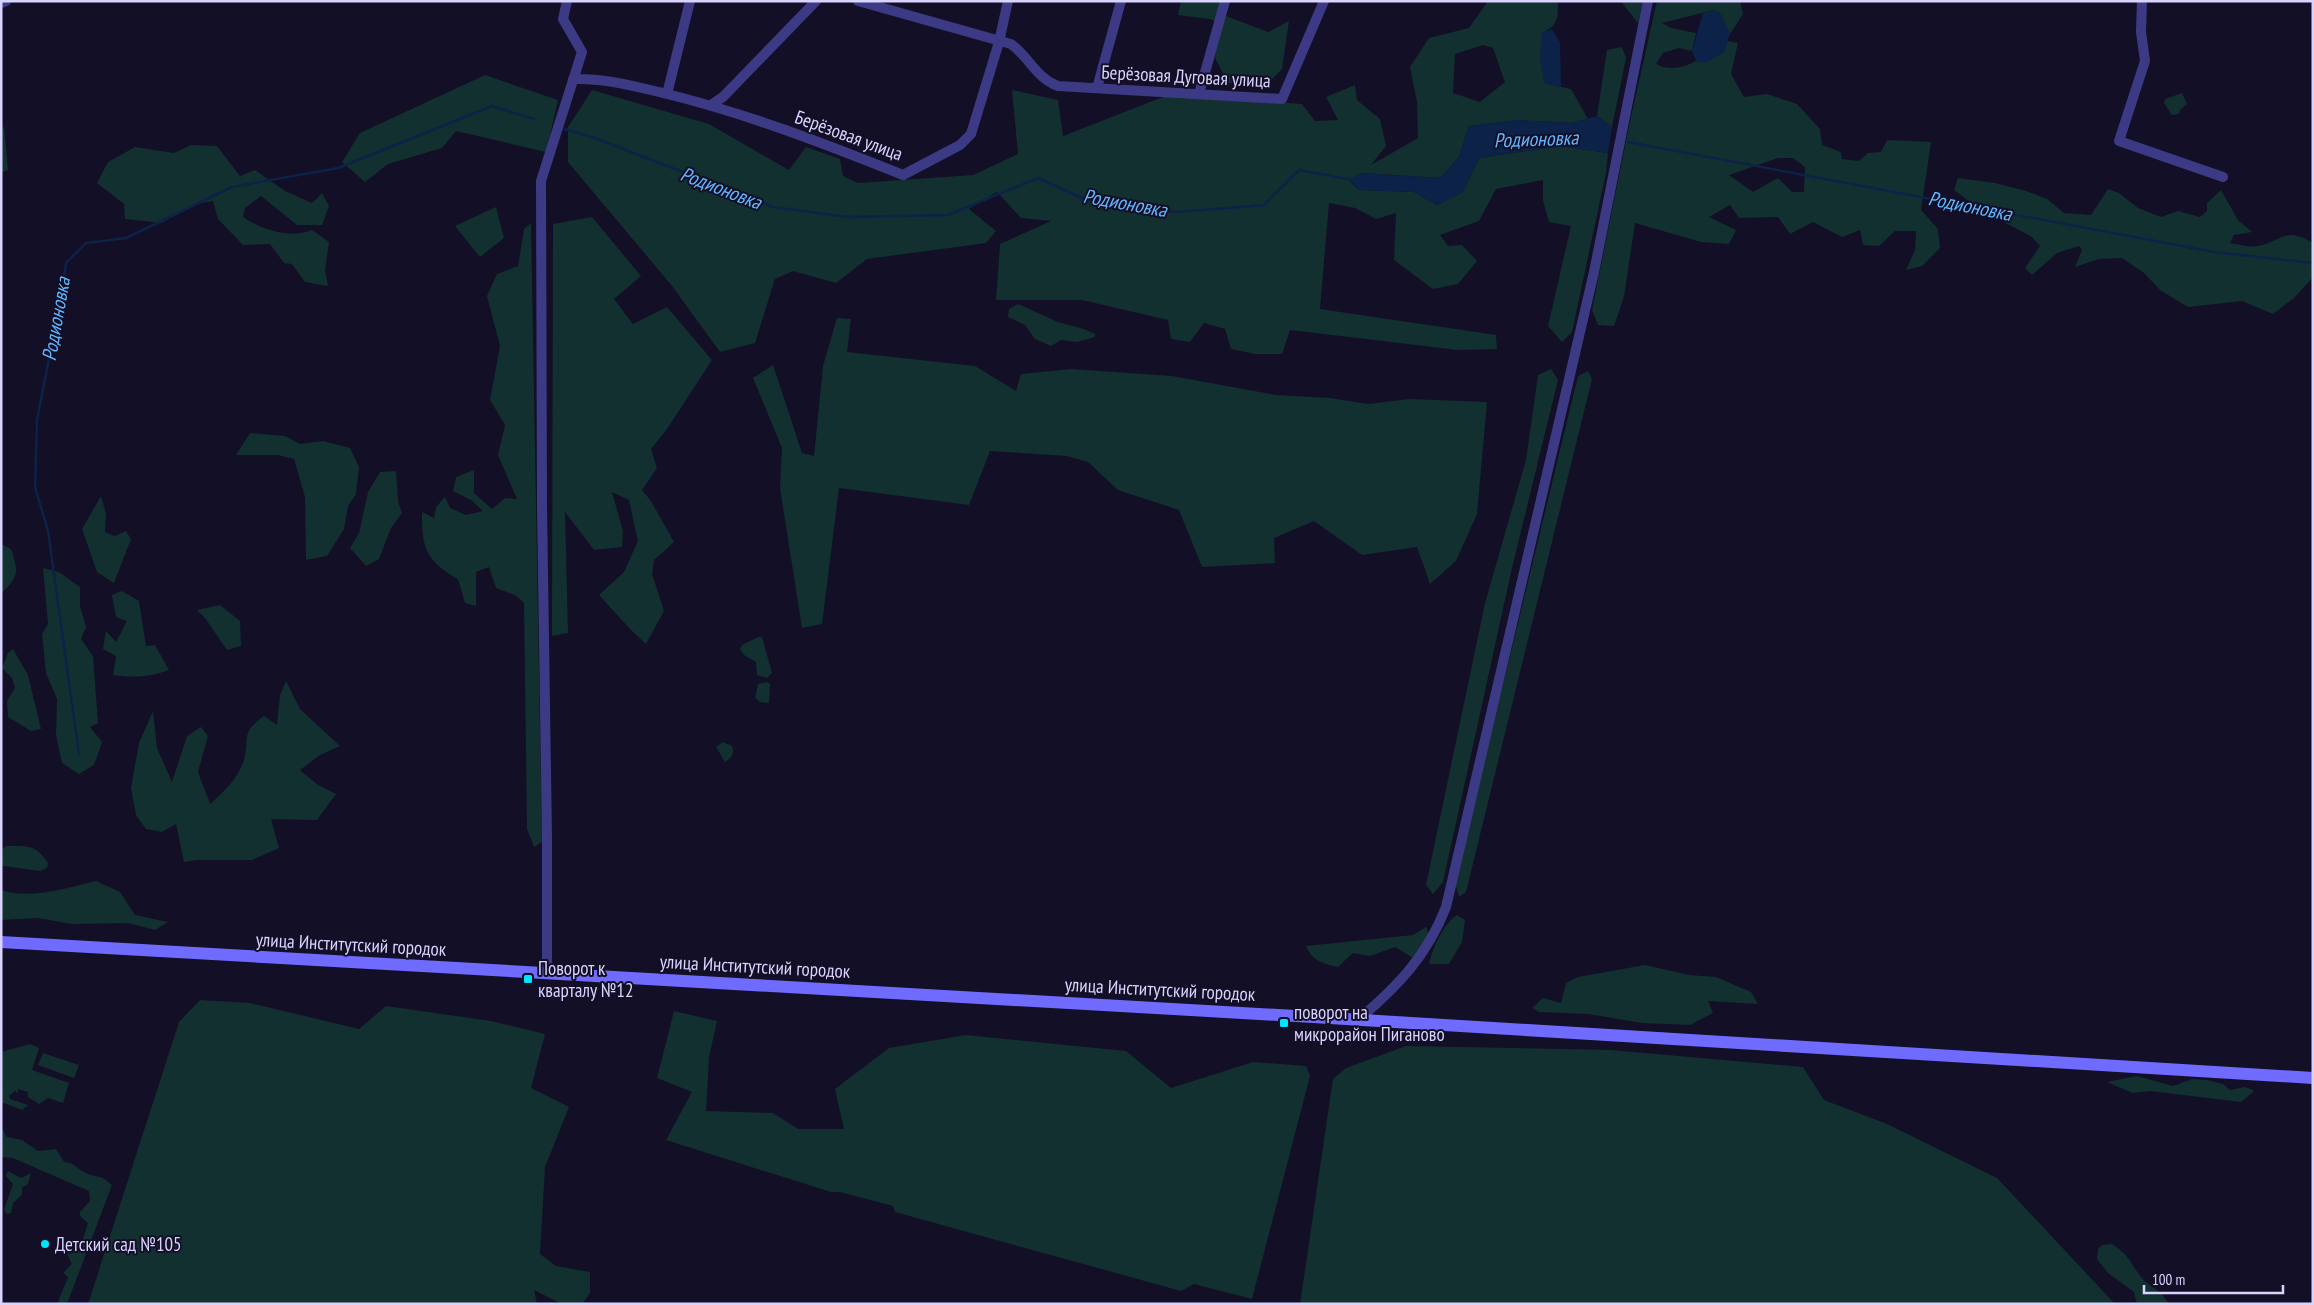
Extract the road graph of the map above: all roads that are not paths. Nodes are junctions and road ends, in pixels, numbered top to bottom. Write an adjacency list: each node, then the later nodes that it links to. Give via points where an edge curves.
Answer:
1 (6, 1): 12 (street)
2 (567, 1): 14 (street, via 563,19 582,52)
3 (690, 1): 16 (street)
4 (816, 1): 18 (street, via 723,97)
5 (858, 1): 13 (street, Берёзовая Дуговая улица)
6 (1008, 1): 13 (street, Берёзовая улица)
7 (1121, 1): 15 (street)
8 (1225, 1): 17 (street)
9 (1324, 1): 17 (street, Берёзовая Дуговая улица, via 1282,99)
10 (1648, 1): 22 (street, via 1594,272 1446,907 1436,934 1421,957 1389,994)
11 (2142, 1): 19 (street, via 2141,32 2145,61 2119,141)
12 (1, 3)
13 (999, 42): 15 (street, Берёзовая Дуговая улица, via 1020,50 1046,82 1058,86); 18 (street, Берёзовая улица, via 971,134 960,145 903,175 823,143)
14 (573, 79): 16 (street, Берёзовая улица, via 599,78); 21 (street, via 541,181)
15 (1097, 88): 17 (street, Берёзовая Дуговая улица)
16 (667, 94): 18 (street, Берёзовая улица)
17 (1198, 94)
18 (711, 105)
19 (2223, 177)
20 (1, 942): 21 (street, улица Институтский городок)
21 (547, 973): 22 (street, улица Институтский городок)
22 (1358, 1020): 23 (street, улица Институтский городок)
23 (2313, 1078)

